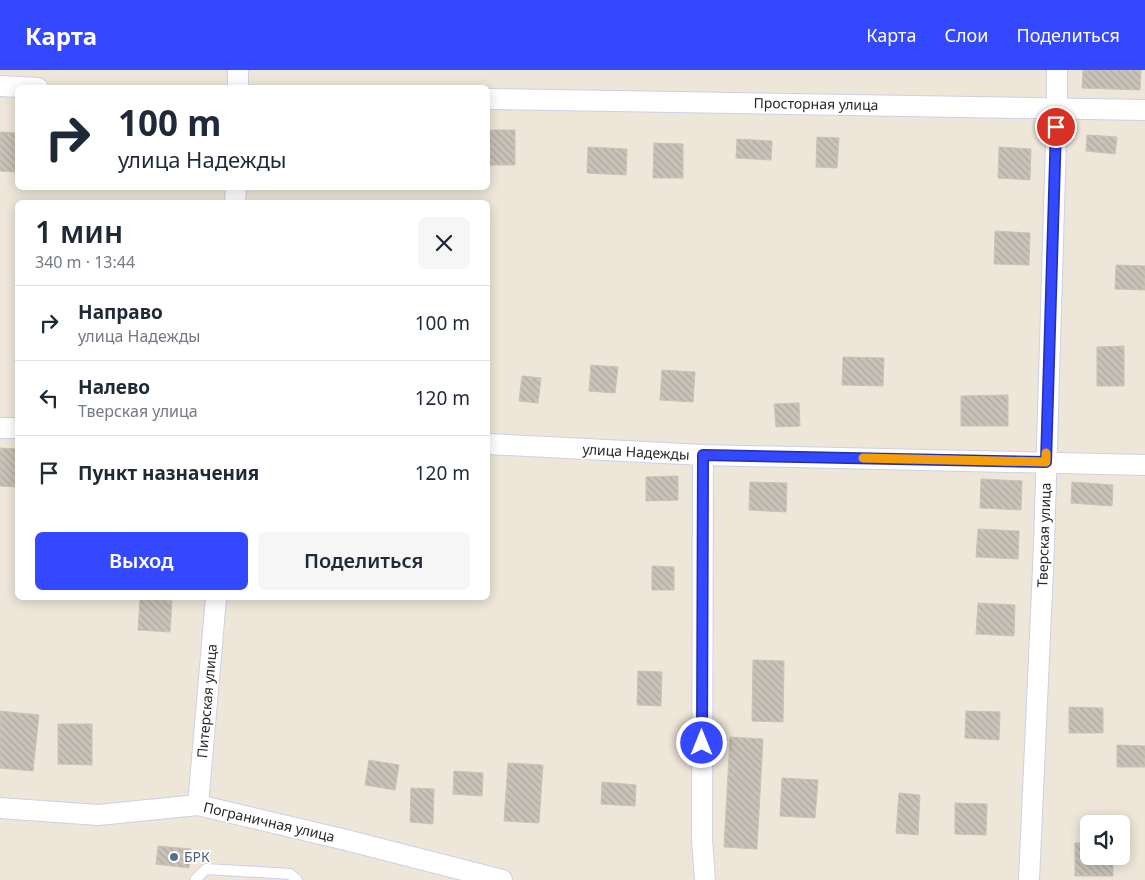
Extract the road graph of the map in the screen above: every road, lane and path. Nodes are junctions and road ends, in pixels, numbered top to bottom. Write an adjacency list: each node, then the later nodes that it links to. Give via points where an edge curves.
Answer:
1 (238, 70): 3 (street)
2 (1057, 70): 7 (street, Тверская улица)
3 (238, 85)
4 (0, 86): 5 (street)
5 (15, 87)
6 (490, 99): 7 (street, Просторная улица)
7 (1057, 107): 8 (street, Просторная улица); 13 (street, Тверская улица)
8 (1145, 110)
9 (0, 428): 10 (street)
10 (15, 428)
11 (490, 444): 12 (street, улица Надежды)
12 (703, 455): 13 (street, улица Надежды); 21 (street)
13 (1046, 462): 14 (street, улица Надежды); 22 (street, Тверская улица)
14 (1145, 465)
15 (216, 600): 16 (street, Питерская улица)
16 (198, 805): 17 (street, Пограничная улица, via 98,815); 20 (street, Пограничная улица)
17 (0, 808)
18 (195, 880): 19 (lane, via 206,869 290,874)
19 (297, 880)
20 (502, 880)
21 (704, 880)
22 (1029, 880)

